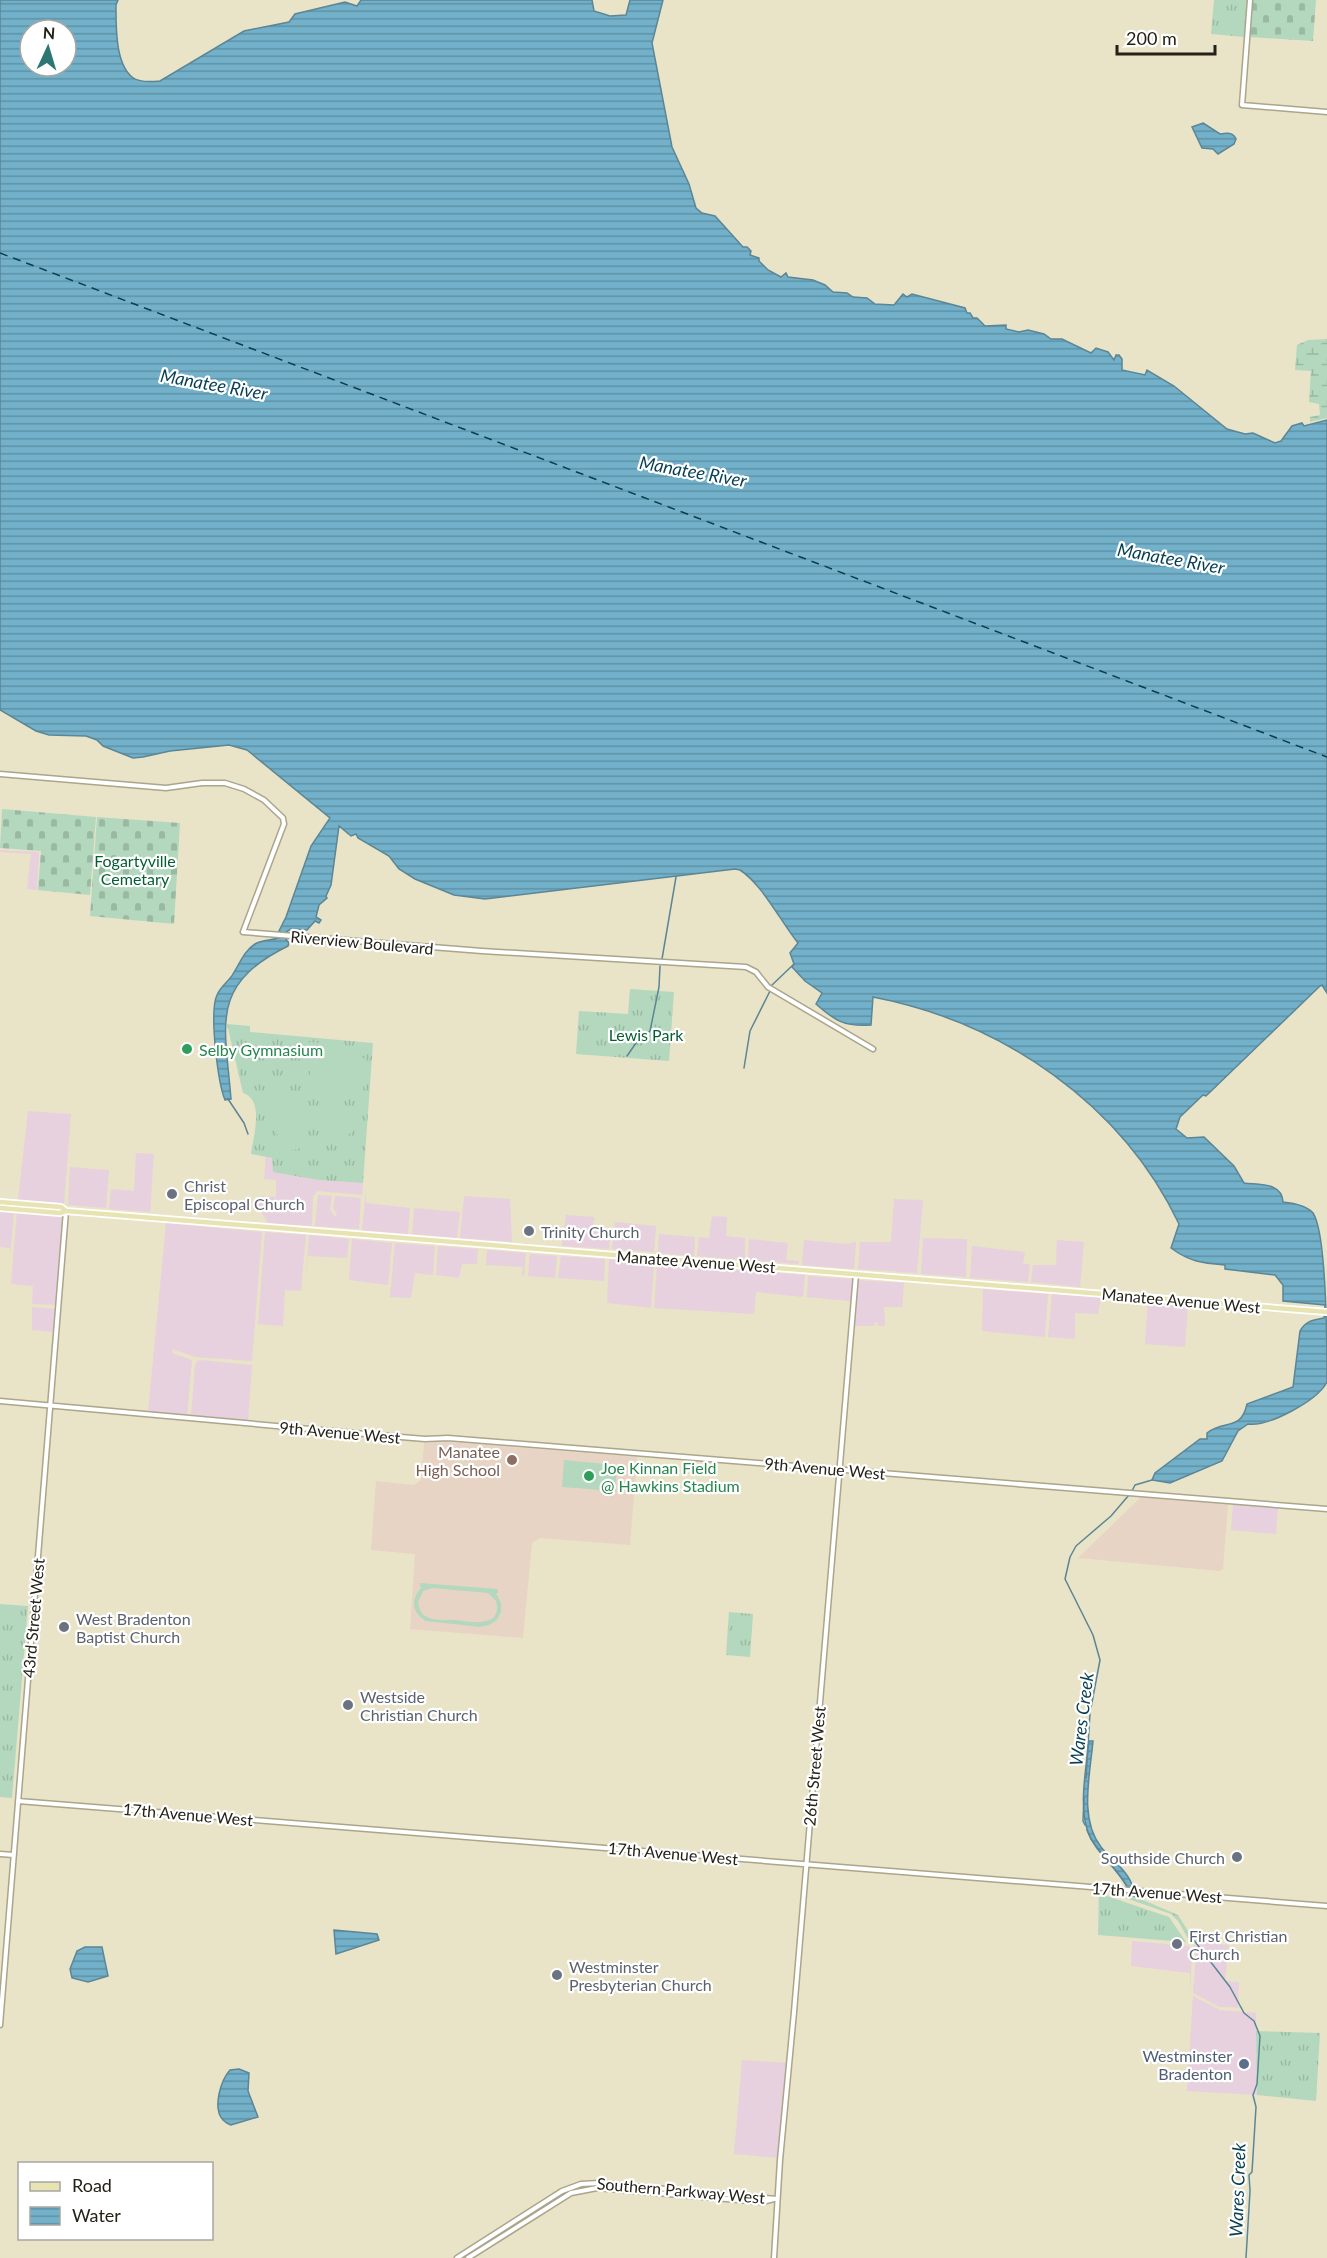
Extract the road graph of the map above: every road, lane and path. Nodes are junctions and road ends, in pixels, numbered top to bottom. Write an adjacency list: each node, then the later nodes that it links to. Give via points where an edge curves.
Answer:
1 (1250, 0): 2 (street, via 1242,105)
2 (1327, 112)
3 (0, 774): 4 (street, Riverview Boulevard, via 166,788 218,782 253,793 280,814 284,824 243,932 746,967 756,972 768,987)
4 (873, 1049)
5 (0, 1202): 7 (main road, Manatee Avenue West, via 61,1207)
6 (0, 1208): 7 (main road, Manatee Avenue West)
7 (66, 1211): 8 (main road, Manatee Avenue West); 11 (street, 43rd Street West)
8 (856, 1274): 9 (main road, Manatee Avenue West); 12 (street, 26th Street West)
9 (1325, 1312)
10 (0, 1401): 11 (street, 9th Avenue West)
11 (50, 1405): 12 (street, 9th Avenue West, via 421,1439 456,1438); 14 (street, 43rd Street West)
12 (838, 1470): 13 (street, 9th Avenue West); 17 (street, 26th Street West)
13 (1327, 1509)
14 (18, 1801): 16 (street, 43rd Street West); 17 (street, 17th Avenue West)
15 (0, 1854): 16 (street)
16 (14, 1855): 19 (street, 43rd Street West)
17 (806, 1864): 18 (street, 17th Avenue West); 20 (street, 26th Street West)
18 (1327, 1906)
19 (0, 2025)
20 (777, 2199): 21 (street, Southern Parkway West, via 599,2182 581,2184 562,2191); 22 (street, Southern Parkway West, via 762,2202 584,2189 563,2197); 23 (street, 26th Street West)
21 (457, 2258)
22 (468, 2258)
23 (774, 2258)

